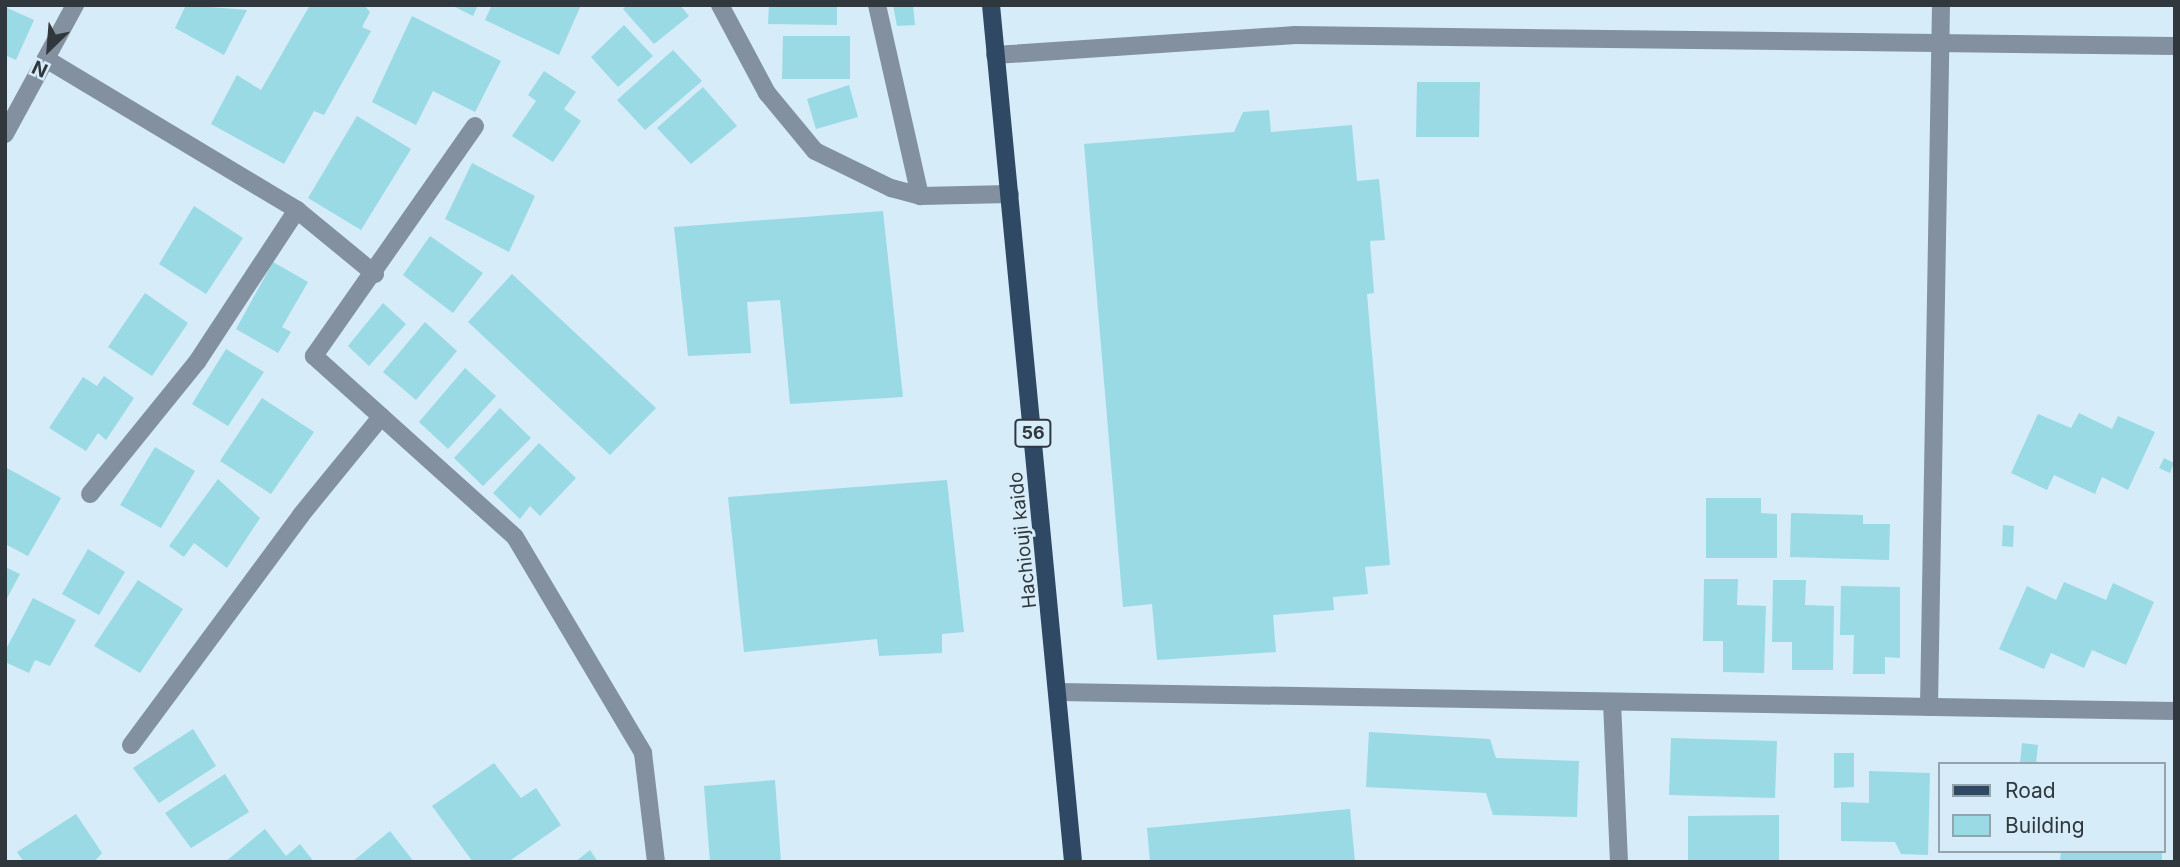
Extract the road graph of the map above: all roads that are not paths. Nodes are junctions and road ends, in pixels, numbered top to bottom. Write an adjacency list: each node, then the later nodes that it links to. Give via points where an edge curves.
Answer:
1 (75, 5): 9 (street)
2 (720, 5): 13 (street, via 768,93 815,151)
3 (877, 5): 13 (street)
4 (991, 5): 8 (main road, Hachiouji kaido / 56)
5 (1941, 5): 6 (street)
6 (1940, 41): 7 (street); 8 (street, via 1295,35); 20 (street)
7 (2175, 46)
8 (995, 55): 12 (main road, Hachiouji kaido / 56)
9 (46, 60): 11 (street); 14 (street)
10 (475, 126): 15 (street)
11 (5, 134)
12 (1010, 194): 13 (street); 18 (main road, Hachiouji kaido / 56)
13 (920, 196)
14 (298, 210): 15 (street); 17 (street, via 197,362)
15 (375, 274): 16 (street, via 314,356)
16 (382, 416): 22 (street, via 301,515); 23 (street, via 515,537 643,753)
17 (90, 494)
18 (1059, 692): 19 (street); 24 (main road, Hachiouji kaido / 56)
19 (1612, 702): 20 (street); 25 (street)
20 (1929, 707): 21 (street)
21 (2175, 711)
22 (131, 745)
23 (656, 862)
24 (1073, 862)
25 (1619, 862)

